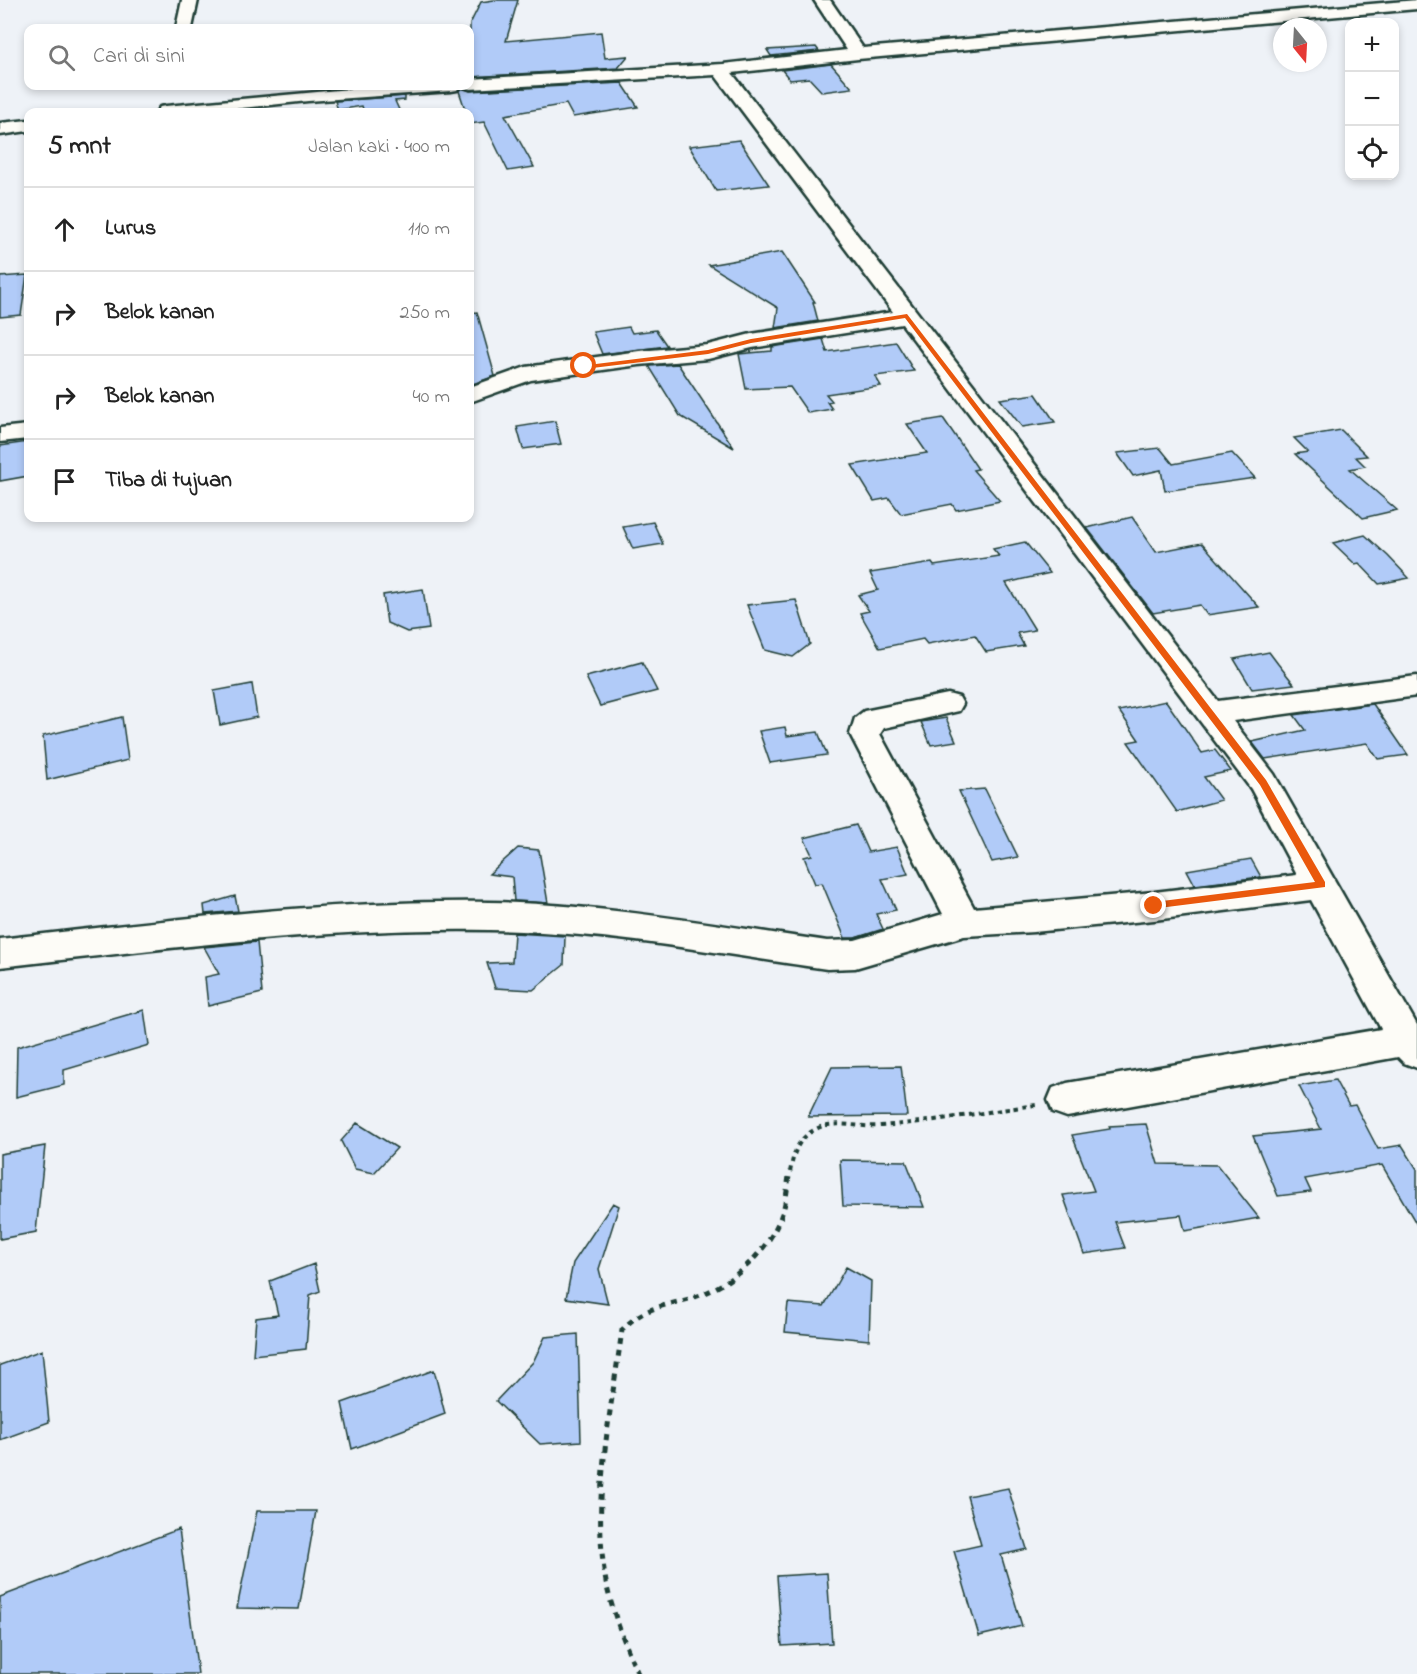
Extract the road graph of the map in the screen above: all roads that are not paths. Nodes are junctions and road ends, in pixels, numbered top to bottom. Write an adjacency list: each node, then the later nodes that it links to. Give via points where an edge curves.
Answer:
1 (189, 0): 4 (street)
2 (822, 0): 5 (street)
3 (1417, 4): 5 (street)
4 (185, 24)
5 (858, 54): 6 (street)
6 (723, 69): 7 (street); 15 (street)
7 (474, 84)
8 (419, 90): 10 (street)
9 (175, 94): 11 (street)
10 (307, 104): 12 (street)
11 (168, 108)
12 (226, 108)
13 (24, 126): 14 (street)
14 (0, 129)
15 (907, 316): 16 (street, via 751,341 708,352 526,374); 21 (street)
16 (474, 394)
17 (24, 432): 18 (street)
18 (0, 435)
19 (1417, 686): 21 (street)
20 (948, 704): 23 (street, via 875,719 866,726 864,734)
21 (1210, 713): 22 (street, via 1263,782)
22 (1322, 885): 23 (street, via 1154,906); 25 (street)
23 (964, 922): 24 (street, via 855,954 827,955 588,921 491,916 393,916 254,924)
24 (0, 954)
25 (1412, 1046): 26 (street)
26 (1067, 1100)

